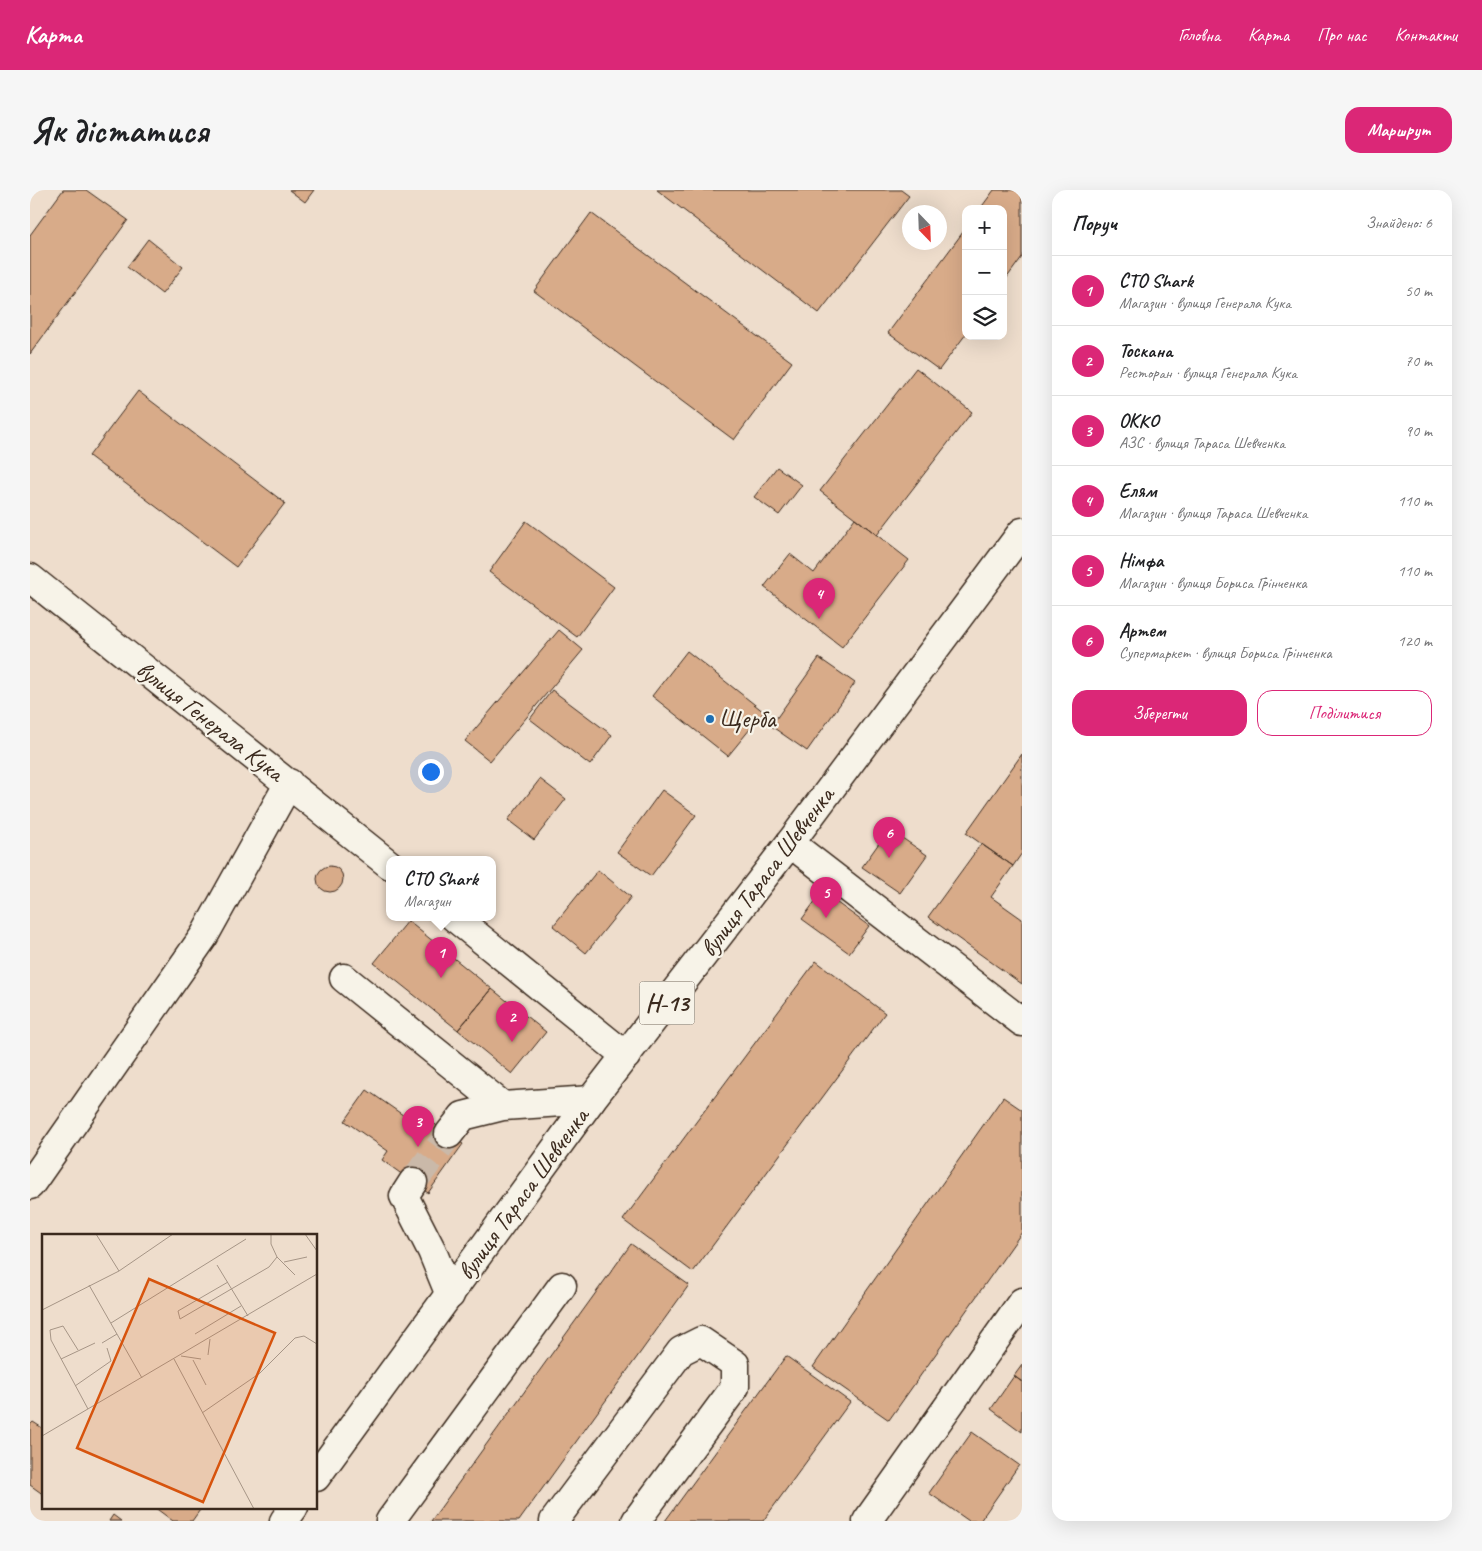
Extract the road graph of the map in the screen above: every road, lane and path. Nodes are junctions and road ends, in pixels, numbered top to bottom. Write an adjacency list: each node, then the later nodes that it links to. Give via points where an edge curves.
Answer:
1 (1022, 532): 4 (street, вулиця Тараса Шевченка / Н-13)
2 (30, 578): 3 (street, вулиця Генерала Кука)
3 (289, 782): 5 (street, вулиця Генерала Кука); 14 (street, via 204,936)
4 (790, 843): 8 (street); 9 (street, вулиця Тараса Шевченка / Н-13)
5 (386, 861)
6 (459, 921): 9 (street)
7 (344, 978): 11 (street)
8 (1022, 1022)
9 (626, 1056): 10 (street, вулиця Тараса Шевченка / Н-13)
10 (591, 1100): 11 (street); 16 (street, вулиця Тараса Шевченка / Н-13)
11 (503, 1106): 12 (street, via 463,1116)
12 (449, 1134)
13 (413, 1182): 16 (street, via 404,1196)
14 (30, 1185)
15 (562, 1286): 21 (street)
16 (450, 1294): 18 (street, вулиця Тараса Шевченка / Н-13)
17 (1022, 1302): 24 (street)
18 (318, 1474)
19 (293, 1508): 20 (street)
20 (284, 1521)
21 (390, 1521)
22 (554, 1521): 23 (street, via 681,1351 701,1341 735,1364 735,1387)
23 (636, 1521)
24 (867, 1521)

